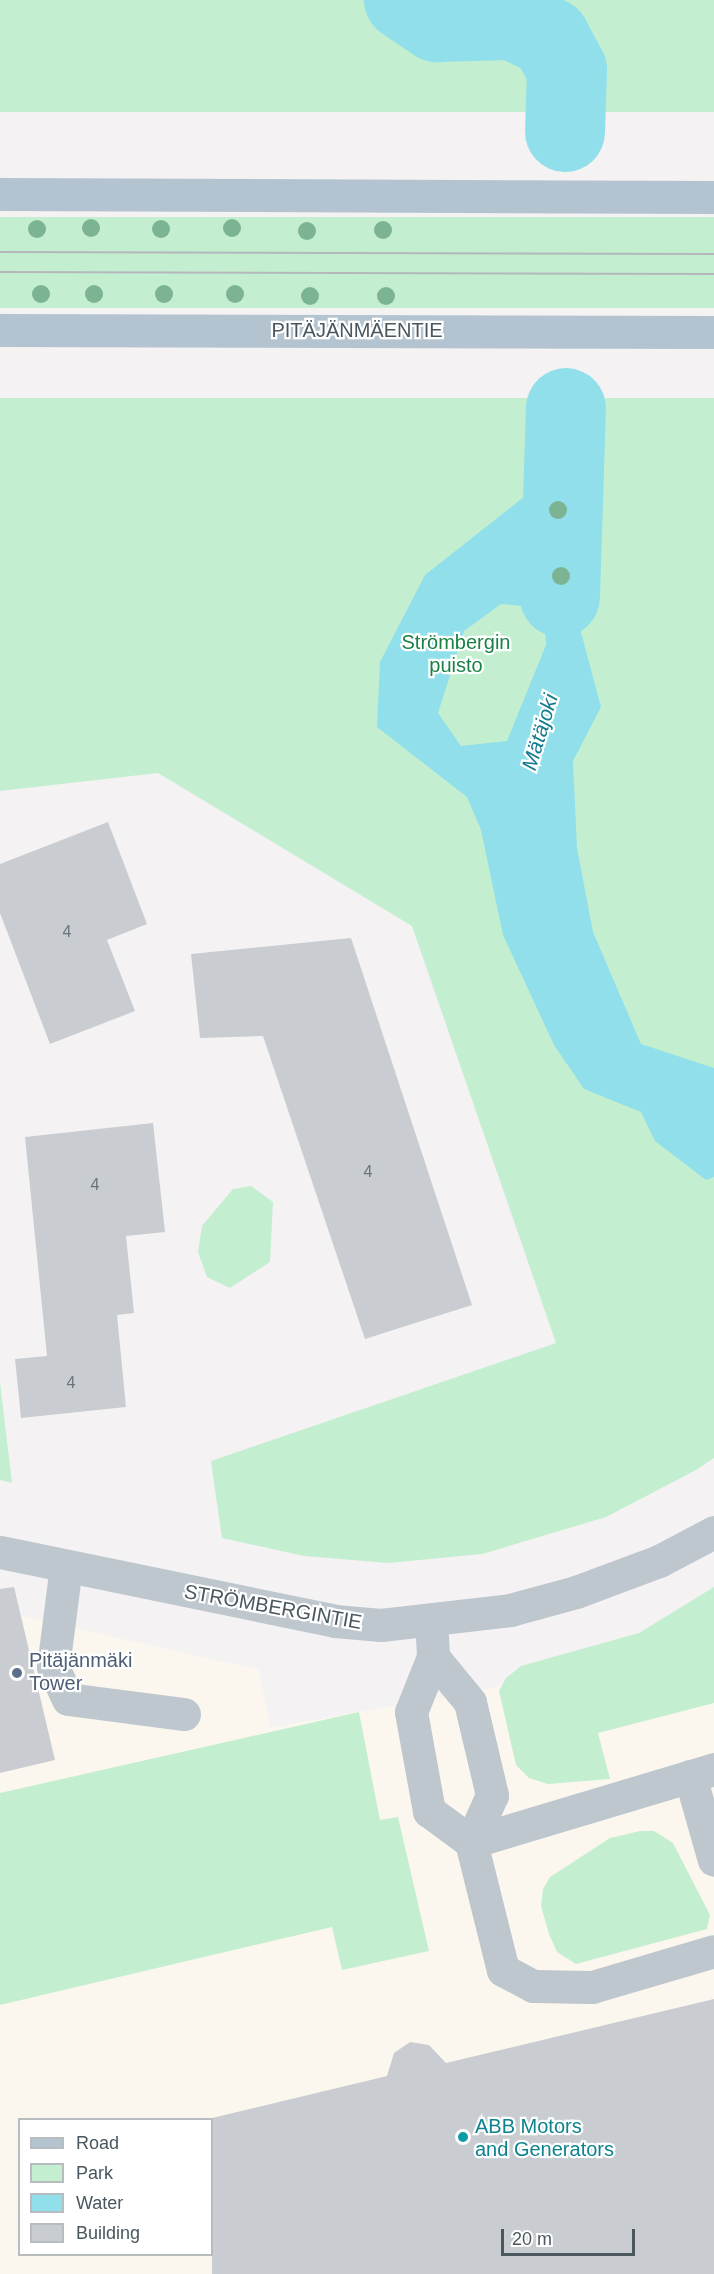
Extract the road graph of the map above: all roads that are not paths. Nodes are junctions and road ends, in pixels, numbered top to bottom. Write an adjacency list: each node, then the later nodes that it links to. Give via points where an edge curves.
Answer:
1 (0, 194): 2 (main road)
2 (714, 197)
3 (0, 330): 4 (main road, PITÄJÄNMÄENTIE)
4 (714, 332)
5 (714, 1532): 8 (street, STRÖMBERGINTIE, via 659,1561 576,1592)
6 (0, 1552): 7 (street, STRÖMBERGINTIE)
7 (66, 1566): 8 (street, STRÖMBERGINTIE, via 335,1621); 10 (street, via 53,1667 68,1699)
8 (431, 1622): 9 (street)
9 (433, 1657): 12 (street, via 470,1702 492,1795); 12 (street, via 411,1712 429,1811)
10 (184, 1714)
11 (702, 1772): 12 (street); 13 (street)
12 (471, 1842): 14 (street, via 503,1970 533,1986 592,1987)
13 (714, 1860)
14 (714, 1952)

